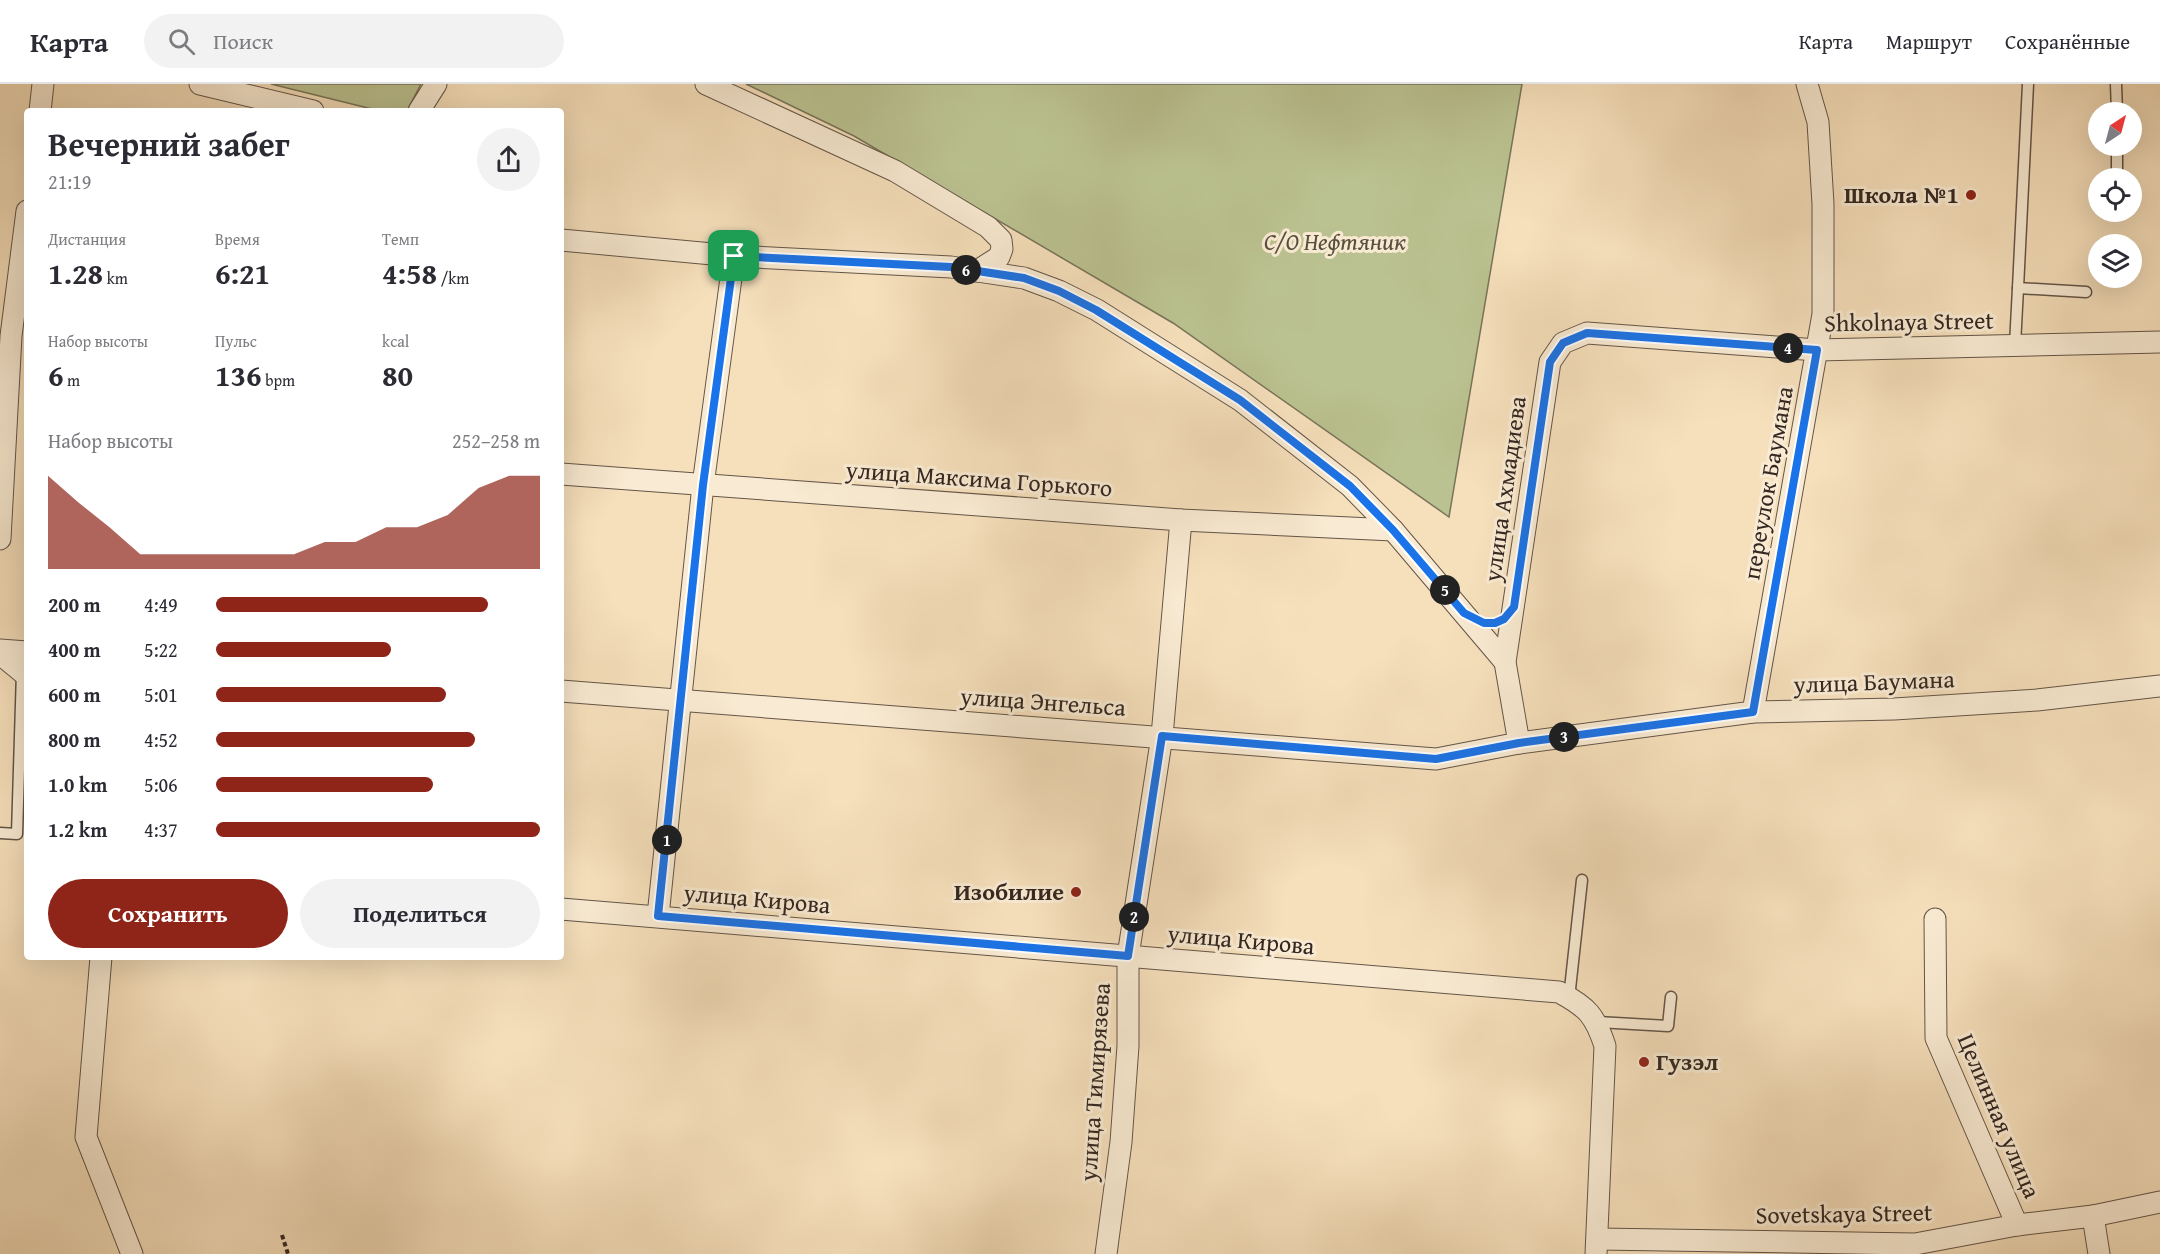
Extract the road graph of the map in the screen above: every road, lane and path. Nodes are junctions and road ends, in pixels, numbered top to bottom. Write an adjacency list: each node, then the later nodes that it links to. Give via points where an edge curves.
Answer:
1 (43, 84): 9 (street)
2 (200, 84): 10 (street)
3 (436, 84): 11 (street)
4 (706, 84): 15 (street, via 895,171 988,227 1001,240 1002,249 999,257)
5 (1807, 84): 21 (street, переулок Баумана, via 1818,122 1823,204 1822,314)
6 (2028, 84): 16 (lane)
7 (2116, 84): 8 (lane)
8 (2117, 102)
9 (40, 108)
10 (300, 108)
11 (422, 108)
12 (24, 234): 26 (street, via 11,336)
13 (564, 240): 14 (street)
14 (734, 256): 15 (street); 23 (street)
15 (977, 271): 25 (street, via 1024,278 1096,310 1240,400 1350,486)
16 (2018, 288): 17 (lane); 20 (lane)
17 (2086, 292)
18 (1587, 333): 21 (street, Shkolnaya Street); 27 (street, улица Ахмадиева, via 1563,343 1550,362)
19 (2160, 342): 20 (street, Shkolnaya Street)
20 (2015, 345): 21 (street, Shkolnaya Street)
21 (1817, 350): 36 (street, переулок Баумана)
22 (564, 474): 23 (street, улица Максима Горького)
23 (703, 485): 24 (street, улица Максима Горького); 35 (street)
24 (1181, 520): 25 (street, улица Максима Горького); 37 (street, улица Тимирязева)
25 (1393, 530): 28 (street)
26 (0, 539)
27 (1514, 607): 28 (street, via 1495,623 1484,623); 30 (street, улица Ахмадиева)
28 (1464, 613): 30 (street)
29 (0, 652): 31 (street)
30 (1505, 662): 38 (street, улица Ахмадиева)
31 (24, 666)
32 (2160, 686): 36 (street, улица Баумана, via 2037,700)
33 (24, 688): 39 (lane, via 17,834)
34 (564, 691): 35 (street, улица Энгельса)
35 (681, 700): 37 (street, улица Энгельса); 42 (street)
36 (1753, 712): 38 (street, улица Баумана)
37 (1162, 736): 38 (street, улица Энгельса, via 1436,759); 44 (street, улица Тимирязева)
38 (1519, 743)
39 (0, 833)
40 (1582, 880): 46 (lane)
41 (564, 909): 42 (street, улица Кирова)
42 (658, 916): 44 (street, улица Кирова)
43 (1935, 919): 51 (street, Целинная улица, via 1936,1038)
44 (1128, 956): 46 (street, улица Кирова); 57 (street, улица Тимирязева, via 1128,1046)
45 (101, 960): 55 (street, via 86,1137)
46 (1564, 995): 48 (street, via 1582,1004)
47 (1671, 996): 48 (lane, via 1668,1026)
48 (1598, 1022): 53 (street, via 1605,1046)
49 (2160, 1202): 50 (street, Sovetskaya Street)
50 (2093, 1216): 51 (street, Sovetskaya Street); 58 (street)
51 (2018, 1225): 54 (street, Sovetskaya Street)
52 (282, 1235): 56 (path)
53 (1597, 1247): 54 (street, Sovetskaya Street)
54 (1915, 1249)
55 (132, 1254)
56 (288, 1254)
57 (1106, 1254)
58 (2099, 1254)

